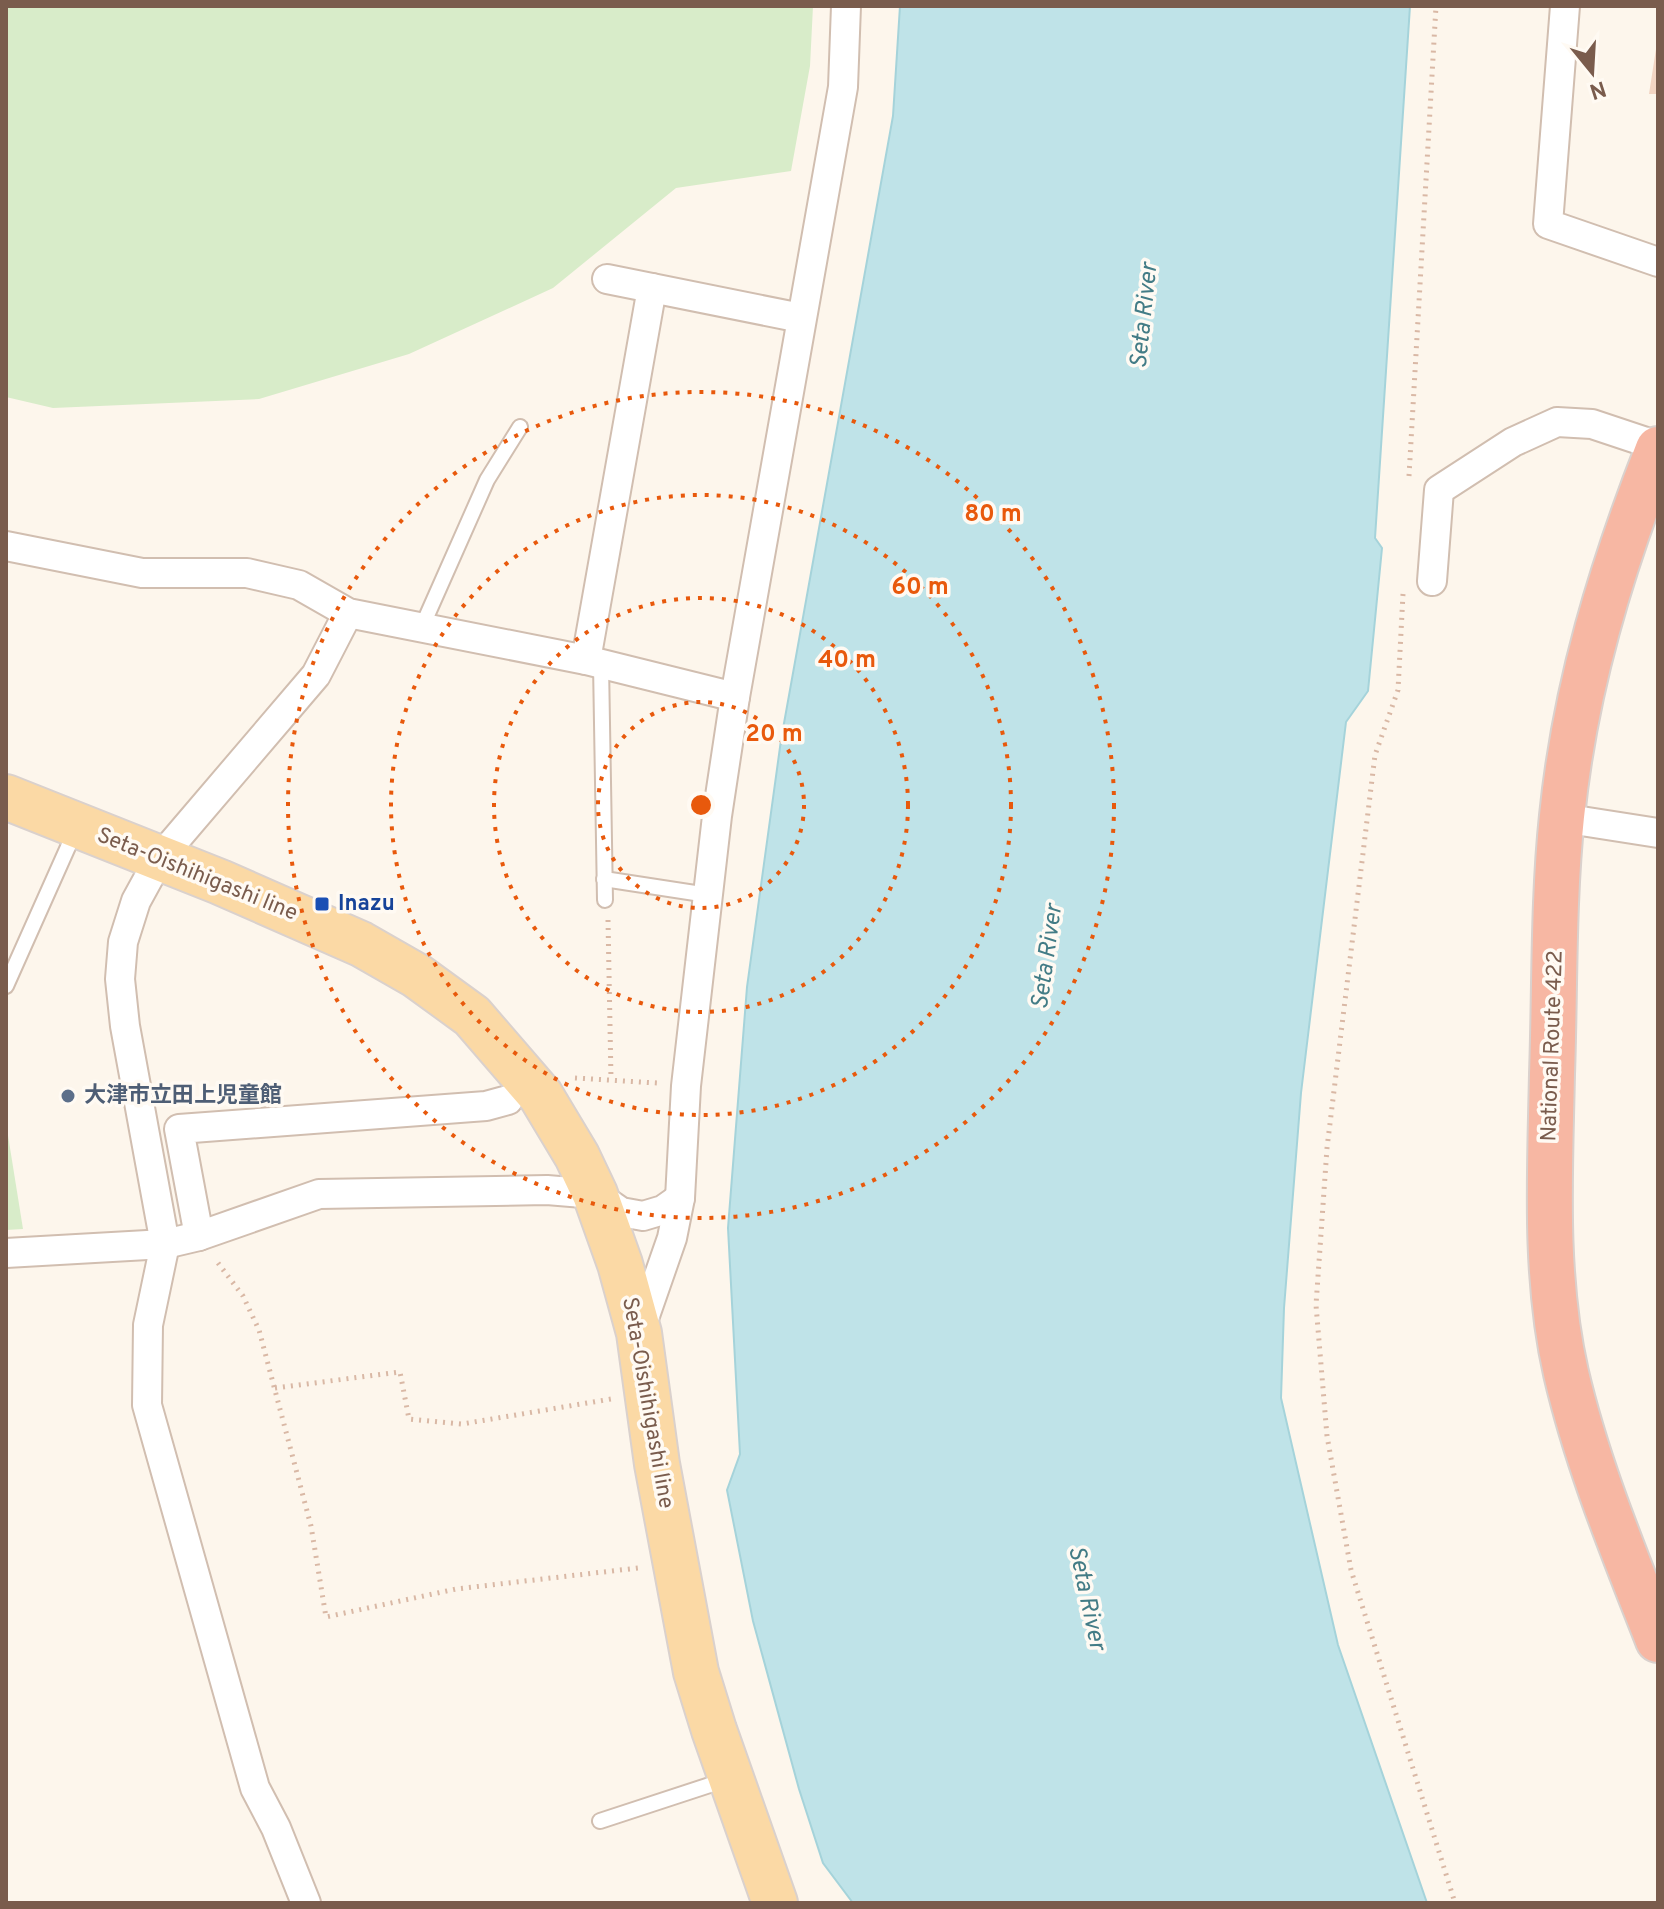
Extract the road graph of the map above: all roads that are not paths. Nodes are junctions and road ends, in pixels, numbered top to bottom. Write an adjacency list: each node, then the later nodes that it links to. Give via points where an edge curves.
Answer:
1 (846, 6): 6 (street, via 843,87)
2 (1565, 6): 3 (street, via 1548,224)
3 (1658, 262)
4 (607, 279): 5 (street)
5 (652, 288): 6 (street); 14 (street)
6 (801, 318): 15 (street)
7 (520, 427): 13 (lane, via 481,493)
8 (1658, 448): 9 (highway, National Route 422); 11 (street, via 1592,424 1557,422 1513,442 1439,490)
9 (1643, 530): 17 (highway, National Route 422, via 1608,585 1583,681)
10 (6, 546): 12 (street, via 142,573 247,573 299,585)
11 (1432, 581)
12 (348, 613): 13 (street); 20 (street, via 316,675)
13 (421, 629): 14 (street)
14 (594, 662): 15 (street); 21 (lane)
15 (735, 697): 22 (street)
16 (6, 797): 18 (main road, Seta-Oishihigashi line)
17 (1562, 818): 19 (street); 32 (highway, National Route 422, via 1550,1156 1555,1304 1581,1427)
18 (77, 826): 20 (main road, Seta-Oishihigashi line); 24 (lane)
19 (1658, 833)
20 (159, 859): 25 (main road, Seta-Oishihigashi line, via 361,944 417,976 472,1016); 29 (street, via 136,901 123,942 120,979)
21 (604, 879): 22 (lane); 23 (lane)
22 (708, 895): 27 (street, via 686,1086)
23 (605, 900)
24 (6, 986)
25 (520, 1092): 26 (main road, Seta-Oishihigashi line, via 577,1156); 28 (street, via 486,1106 179,1129)
26 (595, 1194): 27 (street, via 621,1212 643,1216); 28 (street, via 319,1194); 31 (main road, Seta-Oishihigashi line)
27 (680, 1198): 31 (street)
28 (199, 1236): 29 (street)
29 (165, 1244): 30 (street); 35 (street, via 148,1325 147,1405 255,1788)
30 (6, 1253)
31 (639, 1333): 33 (main road, Seta-Oishihigashi line, via 696,1672)
32 (1658, 1640)
33 (731, 1779): 34 (lane); 36 (main road, Seta-Oishihigashi line)
34 (600, 1821)
35 (306, 1903)
36 (775, 1903)

